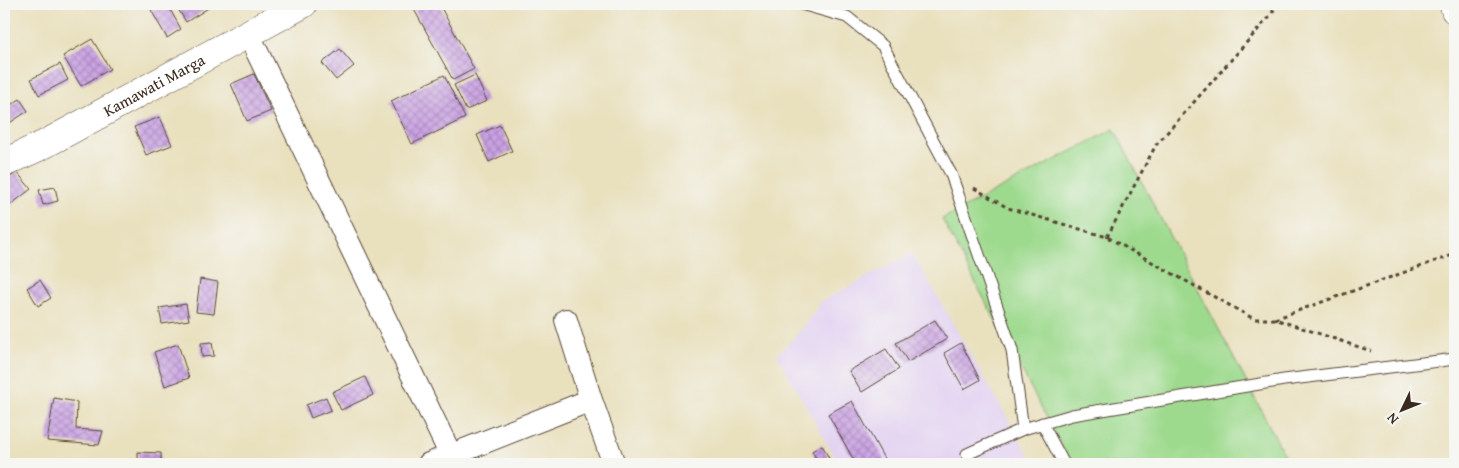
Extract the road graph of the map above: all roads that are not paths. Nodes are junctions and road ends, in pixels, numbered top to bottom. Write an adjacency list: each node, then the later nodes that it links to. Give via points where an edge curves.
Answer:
1 (303, 4): 5 (main road, Kamawati Marga)
2 (801, 4): 11 (lane, via 847,16 883,46 951,174 1012,350)
3 (1454, 4): 4 (main road)
4 (1455, 10)
5 (248, 34): 6 (main road, Kamawati Marga); 13 (street)
6 (4, 163)
7 (566, 320): 9 (street)
8 (1455, 360): 10 (lane, via 1284,380 1072,415)
9 (591, 400): 13 (street); 15 (street)
10 (1042, 423): 11 (lane); 16 (lane)
11 (1023, 429): 12 (lane)
12 (967, 454)
13 (453, 460): 14 (street)
14 (429, 464)
15 (614, 464)
16 (1064, 464)

